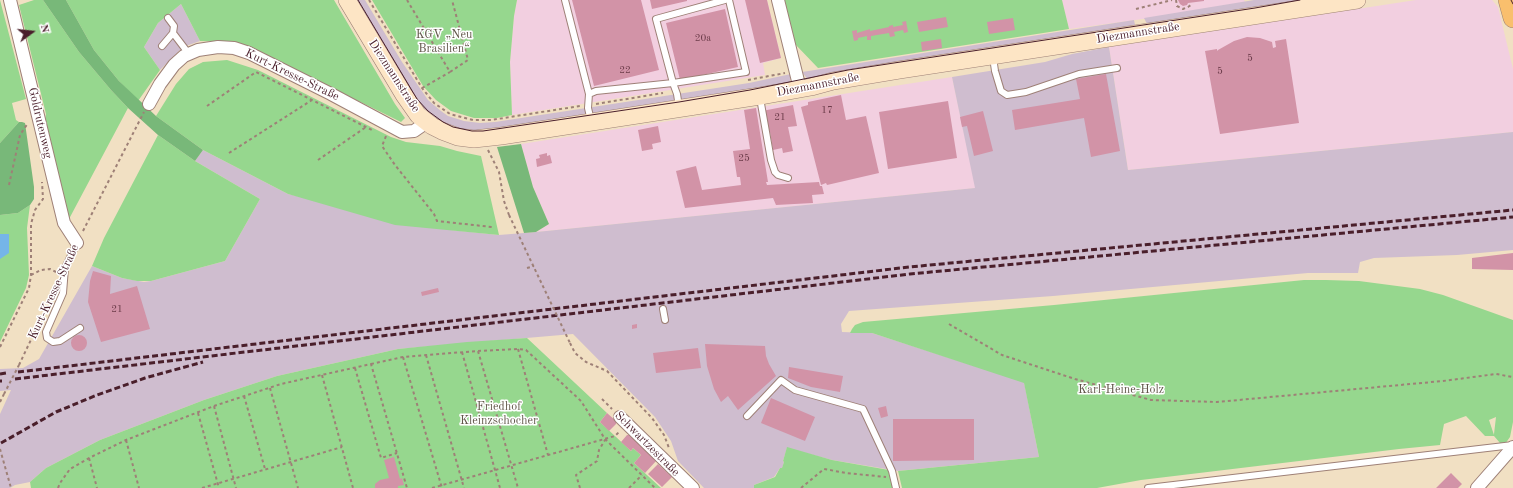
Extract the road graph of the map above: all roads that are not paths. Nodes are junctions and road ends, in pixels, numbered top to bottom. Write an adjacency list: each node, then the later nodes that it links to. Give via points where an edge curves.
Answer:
1 (10, 0): 25 (street, Goldrutenweg, via 64,222)
2 (347, 0): 22 (street, Diezmannstraße, via 404,95)
3 (565, 0): 18 (lane)
4 (725, 0): 16 (lane, via 656,19)
5 (729, 0): 16 (lane, via 746,72)
6 (778, 0): 17 (street)
7 (1357, 0): 14 (street, Diezmannstraße)
8 (1508, 0): 10 (main road)
9 (168, 18): 11 (lane, via 174,26)
10 (1513, 18)
11 (172, 33): 12 (lane); 13 (lane)
12 (162, 46)
13 (189, 54): 20 (street, Kurt-Kresse-Straße, via 174,65); 22 (street, Kurt-Kresse-Straße, via 218,47 234,48 249,53 402,132 414,131)
14 (993, 56): 15 (lane, via 994,71 1001,91 1007,95 1026,92 1079,74); 17 (street, Diezmannstraße, via 845,79)
15 (1117, 68)
16 (673, 83): 18 (lane, via 596,91); 21 (lane)
17 (800, 89): 19 (street, Diezmannstraße)
18 (589, 94): 23 (lane)
19 (760, 96): 21 (street, Diezmannstraße); 24 (lane, via 775,172)
20 (149, 104)
21 (680, 109): 23 (street, Diezmannstraße)
22 (426, 122): 23 (street, Diezmannstraße, via 447,134 474,139)
23 (591, 122)
24 (788, 178)
25 (77, 243): 28 (lane, Kurt-Kresse-Straße, via 65,268 62,293 46,332 47,338 53,342 60,341)
26 (663, 309): 27 (lane)
27 (664, 320)
28 (80, 328)
29 (747, 416): 33 (lane, via 781,380 795,390 863,409 892,471)
30 (624, 420): 32 (street, Schwartzestraße)
31 (1513, 446): 34 (lane); 35 (street)
32 (693, 488)
33 (896, 488)
34 (1148, 488)
35 (1477, 488)

